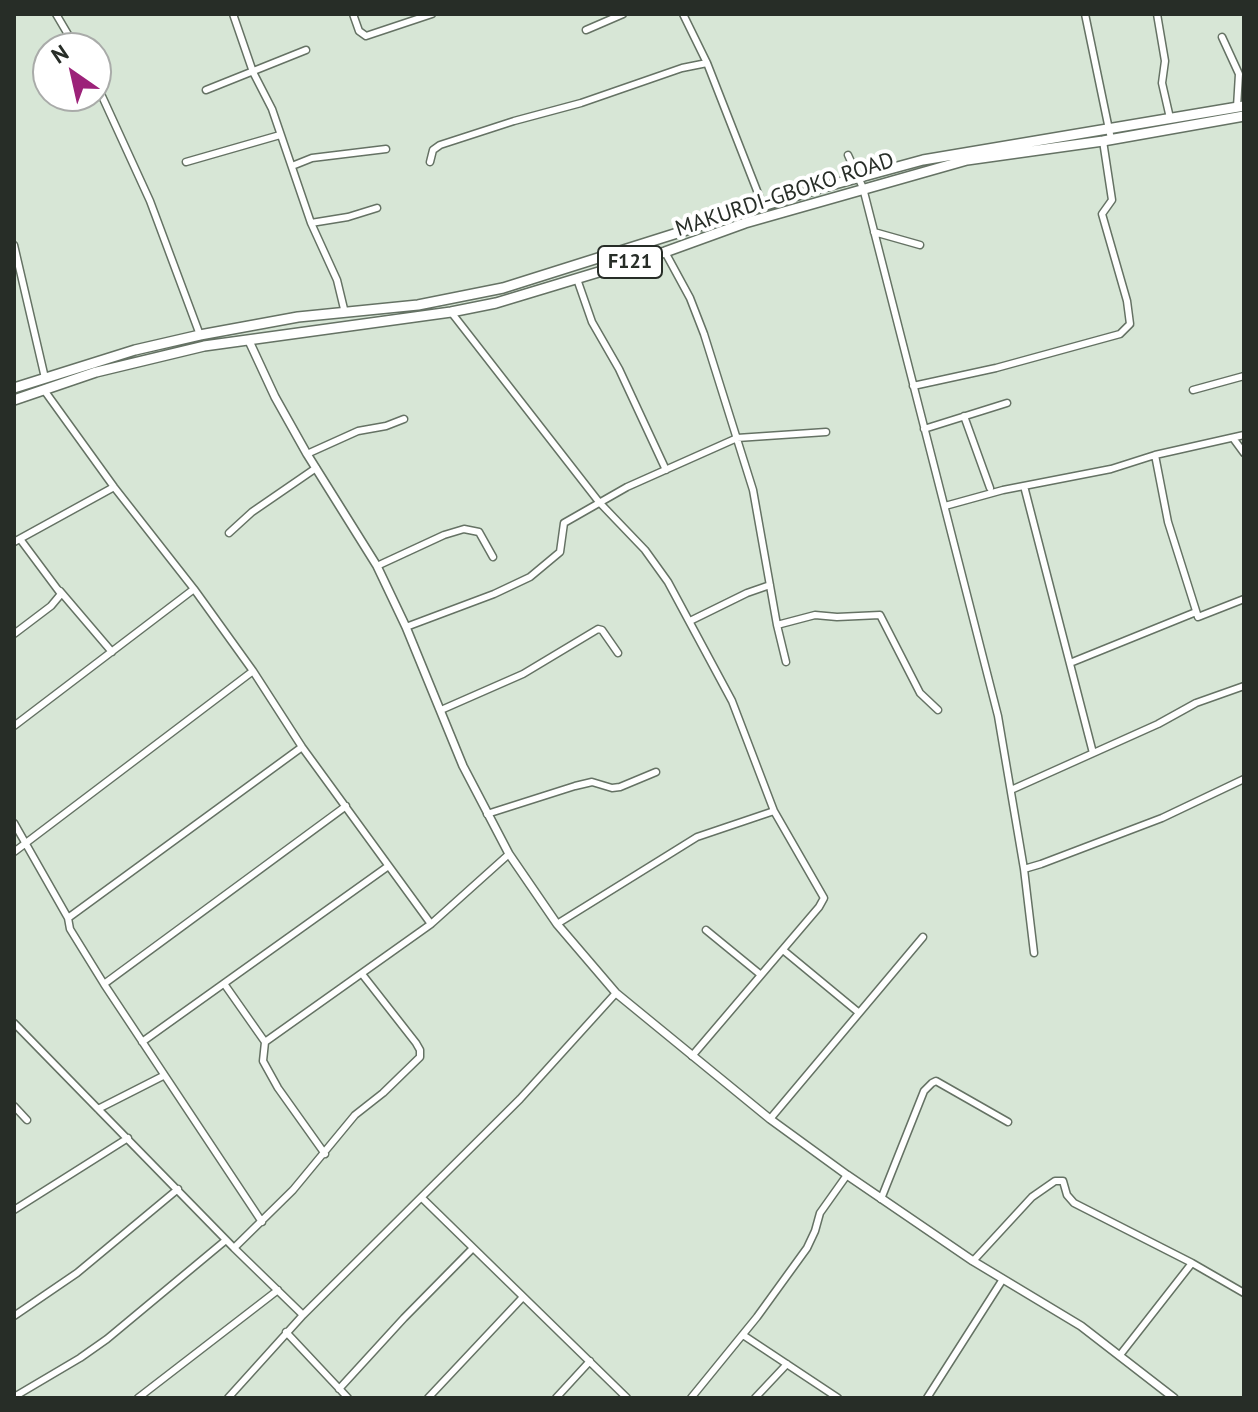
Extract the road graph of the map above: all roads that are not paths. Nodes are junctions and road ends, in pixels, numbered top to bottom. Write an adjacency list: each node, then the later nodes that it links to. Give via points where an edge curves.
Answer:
1 (56, 14): 10 (street)
2 (233, 14): 14 (street)
3 (353, 14): 4 (street, via 366,36)
4 (432, 14)
5 (623, 14): 9 (street)
6 (683, 14): 13 (street)
7 (1085, 14): 20 (street)
8 (1157, 14): 19 (street)
9 (586, 30)
10 (67, 32)
11 (1222, 37): 16 (street, via 1239,74)
12 (306, 50): 14 (street)
13 (707, 63): 26 (street, via 440,145 431,152); 30 (street)
14 (253, 72): 15 (street); 21 (street)
15 (206, 90)
16 (1241, 106): 19 (main road, F121)
17 (109, 112): 40 (street, via 150,201)
18 (1244, 116): 22 (main road, MAKURDI-GBOKO ROAD / F121)
19 (1170, 118): 20 (main road, F121)
20 (1109, 127): 22 (street); 28 (main road, F121, via 964,151)
21 (280, 135): 25 (street); 27 (street)
22 (1107, 140): 29 (main road, MAKURDI-GBOKO ROAD / F121, via 967,160); 44 (street, via 1112,200 1102,214 1130,324 1120,334)
23 (386, 149): 27 (street, via 312,158)
24 (848, 155): 28 (street)
25 (186, 162)
26 (430, 162)
27 (292, 166): 32 (street)
28 (859, 177): 29 (street); 30 (main road, F121)
29 (863, 188): 33 (street); 36 (main road, MAKURDI-GBOKO ROAD / F121)
30 (763, 207): 39 (main road, F121, via 503,288)
31 (377, 208): 32 (street)
32 (311, 223): 39 (street, via 337,280)
33 (874, 232): 35 (street); 44 (street)
34 (14, 245): 43 (street)
35 (920, 245)
36 (665, 252): 37 (main road, MAKURDI-GBOKO ROAD / F121); 55 (street, via 704,334)
37 (577, 279): 38 (main road, MAKURDI-GBOKO ROAD / F121); 61 (street, via 592,322)
38 (451, 312): 41 (main road, MAKURDI-GBOKO ROAD / F121); 65 (street)
39 (345, 314): 40 (main road, F121)
40 (200, 335): 43 (main road, F121)
41 (249, 341): 46 (main road, MAKURDI-GBOKO ROAD / F121, via 151,358); 58 (street)
42 (1244, 376): 47 (street)
43 (45, 378): 45 (main road, F121)
44 (913, 386): 52 (street)
45 (14, 388)
46 (44, 390): 48 (main road, MAKURDI-GBOKO ROAD / F121); 63 (street)
47 (1193, 390)
48 (14, 400)
49 (1007, 403): 50 (street)
50 (964, 416): 52 (street); 64 (street)
51 (404, 419): 58 (street, via 358,431)
52 (924, 429): 66 (street)
53 (826, 432): 55 (street)
54 (1244, 435): 56 (street)
55 (737, 438): 61 (street); 71 (street, via 753,490)
56 (1233, 438): 57 (street); 59 (street)
57 (1244, 453)
58 (307, 454): 60 (street)
59 (1155, 455): 62 (street); 75 (street, via 1168,522)
60 (316, 468): 67 (street); 70 (street)
61 (666, 470): 65 (street)
62 (1024, 486): 66 (street); 83 (street)
63 (114, 487): 68 (street); 72 (street)
64 (990, 488)
65 (599, 502): 76 (street, via 645,550); 78 (street, via 564,523 560,552 530,577)
66 (945, 506): 93 (street, via 998,716)
67 (229, 533)
68 (17, 541): 73 (street)
69 (493, 557): 70 (street, via 479,532 464,529)
70 (377, 566): 78 (street)
71 (770, 585): 76 (street); 77 (street)
72 (194, 589): 80 (street); 84 (street)
73 (60, 591): 79 (street, via 60,598); 80 (street)
74 (1244, 599): 75 (street, via 1198,617)
75 (1196, 612): 83 (street)
76 (690, 621): 95 (street, via 732,701)
77 (777, 625): 82 (street); 87 (street, via 815,615 880,615 920,693)
78 (406, 627): 86 (street)
79 (14, 634)
80 (112, 652): 88 (street)
81 (618, 653): 86 (street, via 598,629 523,674)
82 (786, 662)
83 (1070, 663): 90 (street)
84 (253, 671): 89 (street); 98 (street)
85 (1244, 686): 90 (street)
86 (441, 710): 96 (street)
87 (938, 710)
88 (14, 726)
89 (302, 747): 94 (street); 103 (street)
90 (1093, 753): 93 (street)
91 (656, 772): 96 (street, via 620,787 592,782 575,786)
92 (1244, 779): 102 (street, via 1162,818)
93 (1011, 790): 102 (street)
94 (346, 806): 101 (street); 112 (street)
95 (774, 811): 105 (street, via 697,837); 108 (street, via 824,898)
96 (487, 814): 100 (street)
97 (14, 823): 98 (street)
98 (27, 842): 99 (street); 103 (street)
99 (14, 852)
100 (509, 854): 104 (street); 105 (street)
101 (387, 867): 104 (street); 113 (street)
102 (1024, 869): 109 (street)
103 (68, 918): 112 (street)
104 (431, 924): 110 (street)
105 (557, 924): 114 (street)
106 (706, 930): 111 (street)
107 (923, 937): 115 (street)
108 (783, 950): 111 (street); 115 (street)
109 (1034, 953)
110 (362, 974): 118 (street); 127 (street, via 421,1054 355,1115)
111 (761, 975): 119 (street)
112 (104, 984): 117 (street)
113 (225, 985): 117 (street); 118 (street)
114 (616, 993): 119 (street); 130 (street)
115 (858, 1012): 123 (street)
116 (14, 1023): 122 (street)
117 (142, 1042): 120 (street)
118 (265, 1042): 127 (street, via 263,1061)
119 (692, 1056): 123 (street)
120 (163, 1076): 122 (street); 133 (street)
121 (14, 1106): 124 (street)
122 (98, 1109): 126 (street)
123 (770, 1119): 128 (street)
124 (27, 1120)
125 (1008, 1122): 131 (street, via 932,1083 920,1099)
126 (128, 1138): 129 (street); 132 (street)
127 (325, 1154): 133 (street)
128 (847, 1175): 131 (street); 146 (street, via 822,1209 807,1248)
129 (178, 1189): 134 (street); 144 (street, via 77,1273)
130 (422, 1198): 136 (street); 143 (street)
131 (881, 1199): 137 (street)
132 (14, 1210)
133 (262, 1222): 135 (street)
134 (226, 1240): 135 (street); 151 (street, via 107,1339)
135 (234, 1248): 140 (street)
136 (473, 1248): 142 (street); 150 (street)
137 (973, 1261): 138 (street, via 1032,1197 1063,1181 1074,1203); 139 (street)
138 (1192, 1263): 141 (street); 147 (street)
139 (1003, 1279): 147 (street); 161 (street)
140 (278, 1290): 143 (street); 152 (street)
141 (1244, 1293)
142 (523, 1297): 148 (street); 155 (street)
143 (303, 1315): 145 (street)
144 (14, 1316)
145 (286, 1332): 150 (street); 153 (street)
146 (743, 1335): 149 (street); 158 (street)
147 (1120, 1355): 162 (street)
148 (590, 1361): 156 (street); 157 (street)
149 (787, 1364): 159 (street); 160 (street)
150 (339, 1389): 154 (street)
151 (14, 1397)
152 (138, 1398)
153 (229, 1398)
154 (348, 1398)
155 (428, 1398)
156 (556, 1398)
157 (627, 1398)
158 (691, 1398)
159 (755, 1398)
160 (838, 1398)
161 (927, 1398)
162 (1174, 1398)

